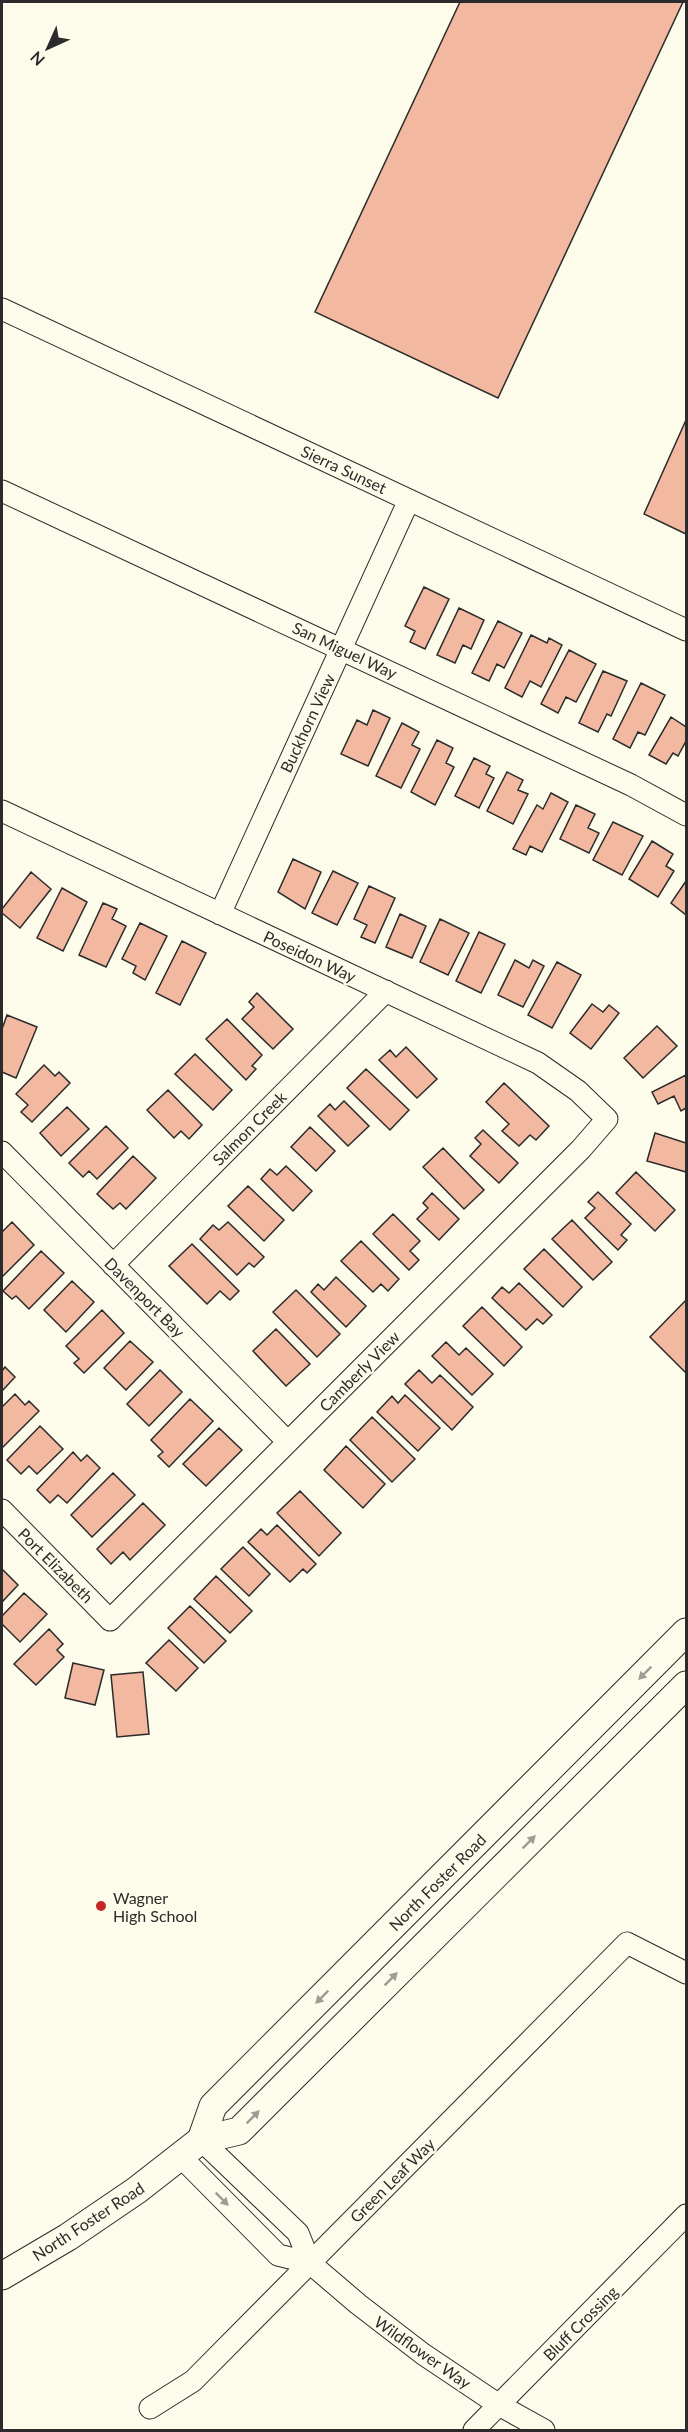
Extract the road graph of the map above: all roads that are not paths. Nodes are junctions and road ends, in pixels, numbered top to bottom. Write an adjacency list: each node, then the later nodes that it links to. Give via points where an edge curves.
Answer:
1 (2, 309): 3 (street, Sierra Sunset)
2 (2, 491): 5 (street, San Miguel Way)
3 (409, 500): 4 (street, Sierra Sunset); 5 (street, Buckhorn View)
4 (687, 630)
5 (342, 648): 7 (street, San Miguel Way); 8 (street, Buckhorn View)
6 (2, 811): 8 (street, Poseidon Way)
7 (687, 815)
8 (220, 914): 9 (street, Poseidon Way)
9 (386, 991): 10 (street, Poseidon Way, via 538,1063 578,1091); 12 (street, Salmon Creek)
10 (607, 1119): 13 (street, Camberly View)
11 (2, 1152): 12 (street, Davenport Bay)
12 (113, 1265): 13 (street, Davenport Bay)
13 (288, 1442): 15 (street, Camberly View)
14 (2, 1510): 15 (street, Port Elizabeth)
15 (110, 1620)
16 (687, 1632): 19 (main road, North Foster Road, one-way to 19, via 213,2106)
17 (685, 1690): 19 (main road, North Foster Road, one-way to 17, via 239,2131)
18 (687, 1973): 22 (street, Green Leaf Way, via 627,1943)
19 (201, 2140): 20 (main road, North Foster Road); 22 (street, Wildflower Way, via 298,2233)
20 (181, 2157): 22 (street, Wildflower Way, one-way to 22, via 278,2255); 23 (main road, North Foster Road, via 68,2237)
21 (687, 2215): 24 (street, Bluff Crossing)
22 (310, 2263): 24 (street, Wildflower Way, via 423,2354); 25 (street, Green Leaf Way, via 193,2381)
23 (2, 2276)
24 (499, 2405): 26 (street, Bluff Crossing); 27 (street, Wildflower Way)
25 (150, 2408)
26 (474, 2430)
27 (544, 2430)

